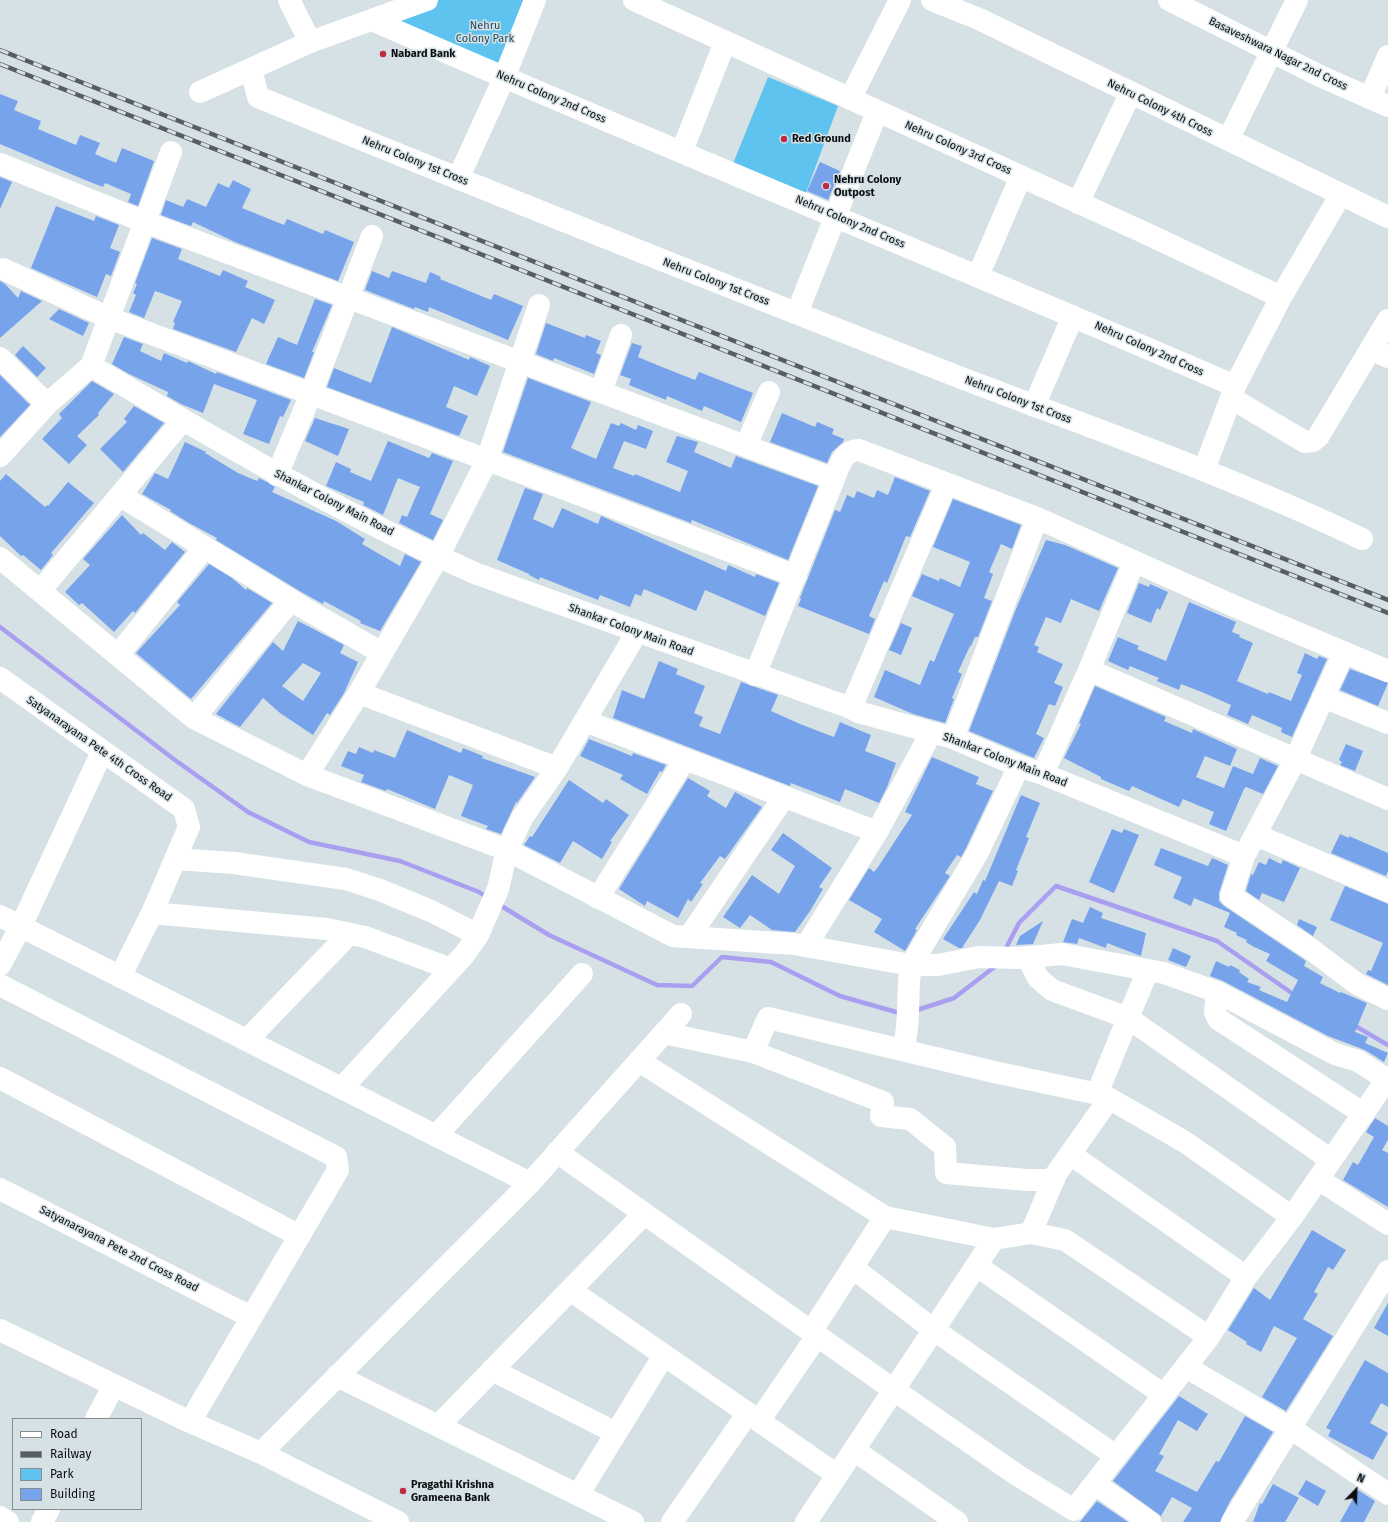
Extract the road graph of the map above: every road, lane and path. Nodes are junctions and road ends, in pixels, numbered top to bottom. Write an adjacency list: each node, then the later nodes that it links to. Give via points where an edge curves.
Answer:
1 (289, 0): 10 (street)
2 (428, 0): 9 (street)
3 (535, 0): 15 (street)
4 (634, 0): 11 (street, Nehru Colony 3rd Cross)
5 (900, 0): 18 (street)
6 (1297, 0): 12 (street)
7 (936, 1): 17 (street, Nehru Colony 4th Cross, via 979,19)
8 (1174, 1): 12 (street, Basaveshwara Nagar 2nd Cross)
9 (374, 21): 10 (street); 15 (street, Nehru Colony 2nd Cross)
10 (310, 42): 14 (street)
11 (725, 42): 18 (street, Nehru Colony 3rd Cross); 22 (street)
12 (1272, 52): 19 (street, Basaveshwara Nagar 2nd Cross); 21 (street)
13 (1388, 56): 19 (street)
14 (251, 69): 16 (street); 26 (street, Nehru Colony 1st Cross, via 258,97)
15 (504, 78): 22 (street, Nehru Colony 2nd Cross); 26 (street)
16 (200, 92)
17 (1130, 94): 21 (street, Nehru Colony 4th Cross); 28 (street)
18 (850, 99): 20 (street, Nehru Colony 3rd Cross)
19 (1379, 102)
20 (877, 112): 25 (street, Nehru Colony 3rd Cross); 29 (street)
21 (1228, 140): 27 (street, Nehru Colony 4th Cross)
22 (682, 151): 29 (street, Nehru Colony 2nd Cross)
23 (171, 152): 31 (street)
24 (0, 164): 31 (street)
25 (1020, 176): 28 (street, Nehru Colony 3rd Cross); 34 (street)
26 (458, 179): 38 (street, Nehru Colony 1st Cross)
27 (1341, 194): 30 (street, Nehru Colony 4th Cross); 35 (street)
28 (1078, 203): 35 (street, Nehru Colony 3rd Cross)
29 (836, 217): 34 (street, Nehru Colony 2nd Cross); 38 (street)
30 (1388, 217)
31 (145, 222): 36 (street); 40 (street)
32 (372, 236): 36 (street)
33 (3, 269): 40 (street)
34 (978, 276): 39 (street, Nehru Colony 2nd Cross)
35 (1281, 297): 49 (street)
36 (349, 298): 45 (street); 50 (street)
37 (539, 305): 45 (street)
38 (797, 314): 52 (street, Nehru Colony 1st Cross)
39 (1073, 316): 49 (street, Nehru Colony 2nd Cross); 52 (street)
40 (109, 318): 46 (street); 50 (street)
41 (1388, 320): 43 (street)
42 (621, 335): 47 (street)
43 (1379, 353): 49 (street, Nehru Colony 2nd Cross, via 1313,441 1305,442)
44 (0, 358): 51 (street)
45 (521, 362): 47 (street); 56 (street)
46 (90, 366): 51 (street); 53 (street, Shankar Colony Main Road)
47 (601, 392): 54 (street)
48 (769, 392): 54 (street)
49 (1233, 392): 57 (street)
50 (311, 394): 56 (street); 58 (street)
51 (47, 404): 55 (street)
52 (1034, 406): 57 (street, Nehru Colony 1st Cross)
53 (183, 420): 58 (street, Shankar Colony Main Road); 61 (street)
54 (746, 446): 59 (street)
55 (0, 456)
56 (487, 460): 65 (street); 68 (street)
57 (1204, 470): 63 (street, Nehru Colony 1st Cross, via 1286,503)
58 (277, 475): 65 (street, Shankar Colony Main Road)
59 (834, 479): 60 (street, via 844,457 853,450 859,450); 68 (street)
60 (946, 485): 62 (street); 81 (street)
61 (121, 496): 64 (street); 69 (street)
62 (1037, 518): 67 (street); 86 (street)
63 (1362, 539)
64 (205, 547): 70 (street); 74 (street)
65 (438, 557): 71 (street, Shankar Colony Main Road, via 477,574); 73 (street)
66 (0, 558): 69 (street)
67 (1134, 562): 72 (street); 75 (street)
68 (796, 576): 77 (street)
69 (40, 591): 74 (street)
70 (291, 600): 73 (street); 82 (street)
71 (637, 632): 77 (street, Shankar Colony Main Road); 83 (street)
72 (1344, 652): 76 (street); 80 (street)
73 (382, 654): 79 (street)
74 (118, 655): 82 (street)
75 (1089, 670): 88 (street); 92 (street)
76 (1388, 671)
77 (755, 675): 81 (street, Shankar Colony Main Road)
78 (0, 678): 87 (street, Satyanarayana Pete 4th Cross Road)
79 (359, 692): 91 (street); 93 (street)
80 (1323, 697): 84 (street); 88 (street)
81 (851, 708): 85 (street, Shankar Colony Main Road)
82 (194, 718): 93 (street)
83 (585, 721): 89 (street); 91 (street)
84 (1388, 724)
85 (931, 733): 86 (street, Shankar Colony Main Road); 96 (street)
86 (953, 738): 90 (street, Shankar Colony Main Road)
87 (102, 752): 100 (street, Satyanarayana Pete 4th Cross Road, via 184,809 189,826); 105 (street)
88 (1296, 758): 95 (street); 97 (street)
89 (685, 759): 94 (street); 102 (street)
90 (1019, 766): 92 (street, Shankar Colony Main Road); 111 (street, via 976,854)
91 (556, 768): 98 (street, via 522,818)
92 (1043, 774): 99 (street, Shankar Colony Main Road)
93 (307, 775): 98 (street)
94 (784, 797): 96 (street); 108 (street)
95 (1388, 799)
96 (877, 832): 109 (street)
97 (1256, 835): 99 (street); 101 (street)
98 (507, 850): 102 (street); 106 (street, via 498,889)
99 (1244, 856): 119 (street, via 1231,896 1312,950 1357,984)
100 (175, 859): 103 (street); 106 (street, via 234,863 346,880 380,890 434,912)
101 (1388, 891)
102 (598, 898): 108 (street, via 673,936)
103 (152, 913): 107 (street, via 327,929); 116 (street)
104 (0, 916): 105 (street)
105 (21, 926): 112 (street); 116 (street)
106 (482, 926): 113 (street, via 464,955)
107 (349, 934): 113 (street, via 365,937); 123 (street)
108 (689, 937): 109 (street)
109 (806, 946): 111 (street)
110 (1023, 957): 111 (street, via 979,957 938,965); 114 (street, via 1062,954); 121 (street, via 1038,978 1052,990)
111 (911, 965): 124 (street)
112 (0, 966)
113 (450, 969): 129 (street)
114 (1148, 970): 118 (street, via 1181,978); 121 (street)
115 (582, 974): 132 (street)
116 (120, 977): 123 (street)
117 (0, 985): 145 (street, via 336,1157 338,1170)
118 (1217, 992): 128 (street, via 1335,1054 1358,1061); 131 (street, via 1215,1012 1218,1019)
119 (1388, 999)
120 (681, 1014): 122 (street)
121 (1128, 1018): 130 (street); 135 (street)
122 (664, 1033): 125 (street); 126 (street)
123 (247, 1040): 129 (street)
124 (903, 1050): 125 (street, via 768,1018); 130 (street)
125 (754, 1052): 137 (street, via 883,1102 881,1116 910,1119 945,1147 946,1173)
126 (639, 1061): 133 (street); 141 (street)
127 (0, 1078): 145 (street)
128 (1387, 1079): 131 (street)
129 (342, 1088): 132 (street)
130 (1103, 1096): 134 (street); 142 (street, via 1185,1142)
131 (1364, 1114): 135 (street)
132 (436, 1136): 138 (street)
133 (557, 1152): 138 (street); 140 (street)
134 (1070, 1154): 137 (street); 150 (street)
135 (1331, 1160): 136 (street)
136 (1318, 1179): 142 (street); 143 (street)
137 (1054, 1180): 144 (street)
138 (530, 1183): 160 (street)
139 (0, 1189): 152 (street, Satyanarayana Pete 2nd Cross Road)
140 (644, 1214): 151 (street); 155 (street)
141 (886, 1217): 146 (street); 148 (street)
142 (1292, 1217): 150 (street)
143 (1388, 1224)
144 (1031, 1233): 146 (street); 156 (street, via 1065,1240)
145 (298, 1235): 152 (street)
146 (994, 1239): 147 (street)
147 (977, 1266): 154 (street); 163 (street)
148 (852, 1268): 154 (street); 155 (street)
149 (1388, 1271): 168 (street)
150 (1246, 1277): 156 (street)
151 (570, 1290): 157 (street); 159 (street)
152 (244, 1313): 166 (street)
153 (0, 1330): 161 (street)
154 (934, 1330): 162 (street); 172 (street)
155 (814, 1334): 162 (street); 164 (street)
156 (1209, 1337): 158 (street)
157 (664, 1355): 164 (street); 169 (street)
158 (1186, 1366): 163 (street); 168 (street)
159 (492, 1370): 167 (street); 169 (street)
160 (337, 1376): 167 (street); 171 (street)
161 (114, 1385): 165 (street); 166 (street)
162 (894, 1390): 170 (street); 174 (street, via 1017,1475 1074,1510)
163 (1164, 1394): 172 (street)
164 (754, 1417): 173 (street); 184 (street)
165 (97, 1418)
166 (190, 1422): 171 (street)
167 (438, 1426): 176 (street)
168 (1290, 1428): 175 (street); 188 (street)
169 (616, 1433): 176 (street)
170 (854, 1450): 173 (street); 186 (street)
171 (261, 1453): 182 (street)
172 (1116, 1456): 174 (street)
173 (837, 1475): 185 (street)
174 (1095, 1484): 178 (street)
175 (1388, 1494)
176 (578, 1495): 183 (street)
177 (48, 1510): 181 (street)
178 (1128, 1516): 187 (street)
179 (0, 1517): 180 (street)
180 (8, 1522)
181 (42, 1522)
182 (398, 1522)
183 (632, 1522)
184 (672, 1522)
185 (806, 1522)
186 (957, 1522)
187 (1150, 1522)
188 (1232, 1522)

